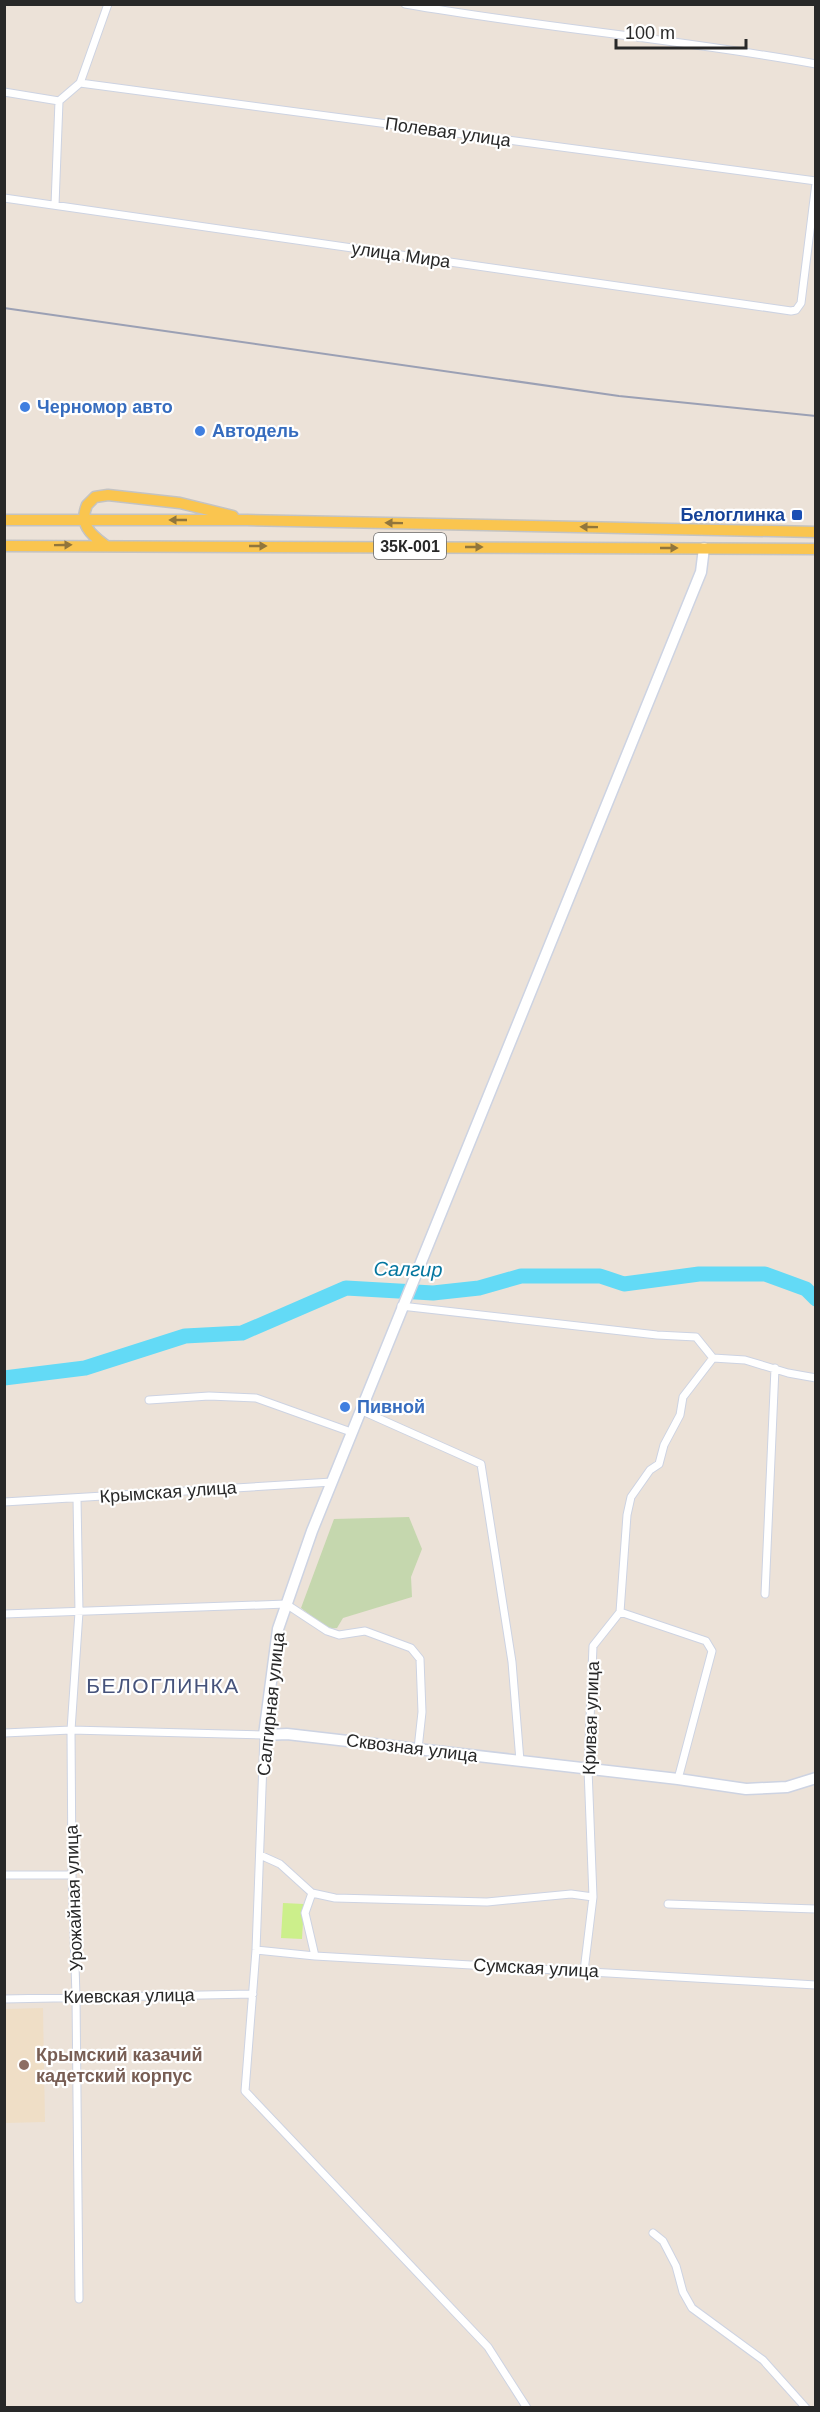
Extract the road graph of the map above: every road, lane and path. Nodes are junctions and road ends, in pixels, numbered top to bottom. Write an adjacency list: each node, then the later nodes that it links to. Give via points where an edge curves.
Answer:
1 (108, 4): 4 (street)
2 (405, 4): 3 (street)
3 (816, 64)
4 (80, 83): 6 (street); 7 (street, Полевая улица)
5 (4, 92): 6 (street)
6 (59, 101): 9 (street)
7 (816, 182): 9 (street, улица Мира, via 801,303 791,311)
8 (4, 198): 9 (street, улица Мира)
9 (56, 205)
10 (84, 515): 11 (main road, via 59,520); 12 (main road, 35К-001, one-way to 10); 12 (main road, via 94,497 108,495 180,503); 14 (main road, via 92,535)
11 (4, 520)
12 (247, 520): 13 (main road, 35К-001, one-way to 12)
13 (816, 532)
14 (105, 545): 15 (main road, 35К-001, one-way to 14); 16 (main road, 35К-001, one-way to 16)
15 (4, 546)
16 (704, 548): 17 (main road, 35К-001); 18 (main road, Салгирная улица, via 701,572)
17 (816, 549)
18 (402, 1304): 19 (street, via 696,1337); 23 (main road, Салгирная улица)
19 (713, 1358): 20 (street, via 745,1360); 31 (street, via 683,1397 680,1416 664,1445 659,1464 631,1497)
20 (775, 1368): 21 (street); 28 (street)
21 (816, 1378)
22 (149, 1400): 24 (street, via 256,1398)
23 (360, 1410): 24 (main road, Салгирная улица); 37 (street, via 481,1464 512,1662)
24 (351, 1432): 25 (main road, Салгирная улица)
25 (332, 1482): 26 (street, Крымская улица); 29 (main road, Салгирная улица)
26 (77, 1498): 27 (street, Крымская улица); 30 (street, Урожайная улица)
27 (4, 1502)
28 (765, 1594)
29 (286, 1604): 30 (street); 35 (main road, Салгирная улица, via 278,1629); 36 (street, via 327,1631 339,1635 365,1631 418,1654 422,1712)
30 (79, 1612): 32 (street); 33 (street, Урожайная улица)
31 (620, 1612): 38 (street, Кривая улица, via 593,1646); 40 (street, via 711,1645)
32 (4, 1614)
33 (71, 1730): 34 (street, Сквозная улица); 35 (street, Сквозная улица); 43 (street, Урожайная улица)
34 (4, 1733)
35 (264, 1735): 36 (main road, Сквозная улица, via 287,1734); 41 (street, Салгирная улица)
36 (418, 1749): 37 (main road, Сквозная улица)
37 (520, 1761): 38 (main road, Сквозная улица)
38 (588, 1768): 40 (main road, Сквозная улица); 45 (street, Кривая улица)
39 (816, 1778): 40 (main road, Сквозная улица, via 768,1789)
40 (678, 1779)
41 (260, 1855): 44 (street, via 280,1864); 48 (street, Салгирная улица)
42 (4, 1875): 43 (street)
43 (72, 1875): 53 (street, Урожайная улица)
44 (312, 1893): 45 (street, via 335,1898 487,1902 571,1894); 49 (street, via 305,1913)
45 (593, 1897): 50 (street, Кривая улица)
46 (668, 1904): 47 (street)
47 (816, 1909)
48 (256, 1950): 49 (street, Сумская улица); 52 (street, Салгирная улица)
49 (315, 1956): 50 (street, Сумская улица)
50 (584, 1971): 51 (street, Сумская улица)
51 (816, 1985)
52 (253, 1994): 53 (street, Киевская улица); 57 (street, Салгирная улица, via 245,2091 488,2346)
53 (76, 1996): 54 (street, Киевская улица); 56 (street, Урожайная улица)
54 (4, 1999)
55 (653, 2233): 58 (street, via 663,2241 676,2266 692,2308 763,2360)
56 (79, 2299)
57 (527, 2408)
58 (806, 2408)

